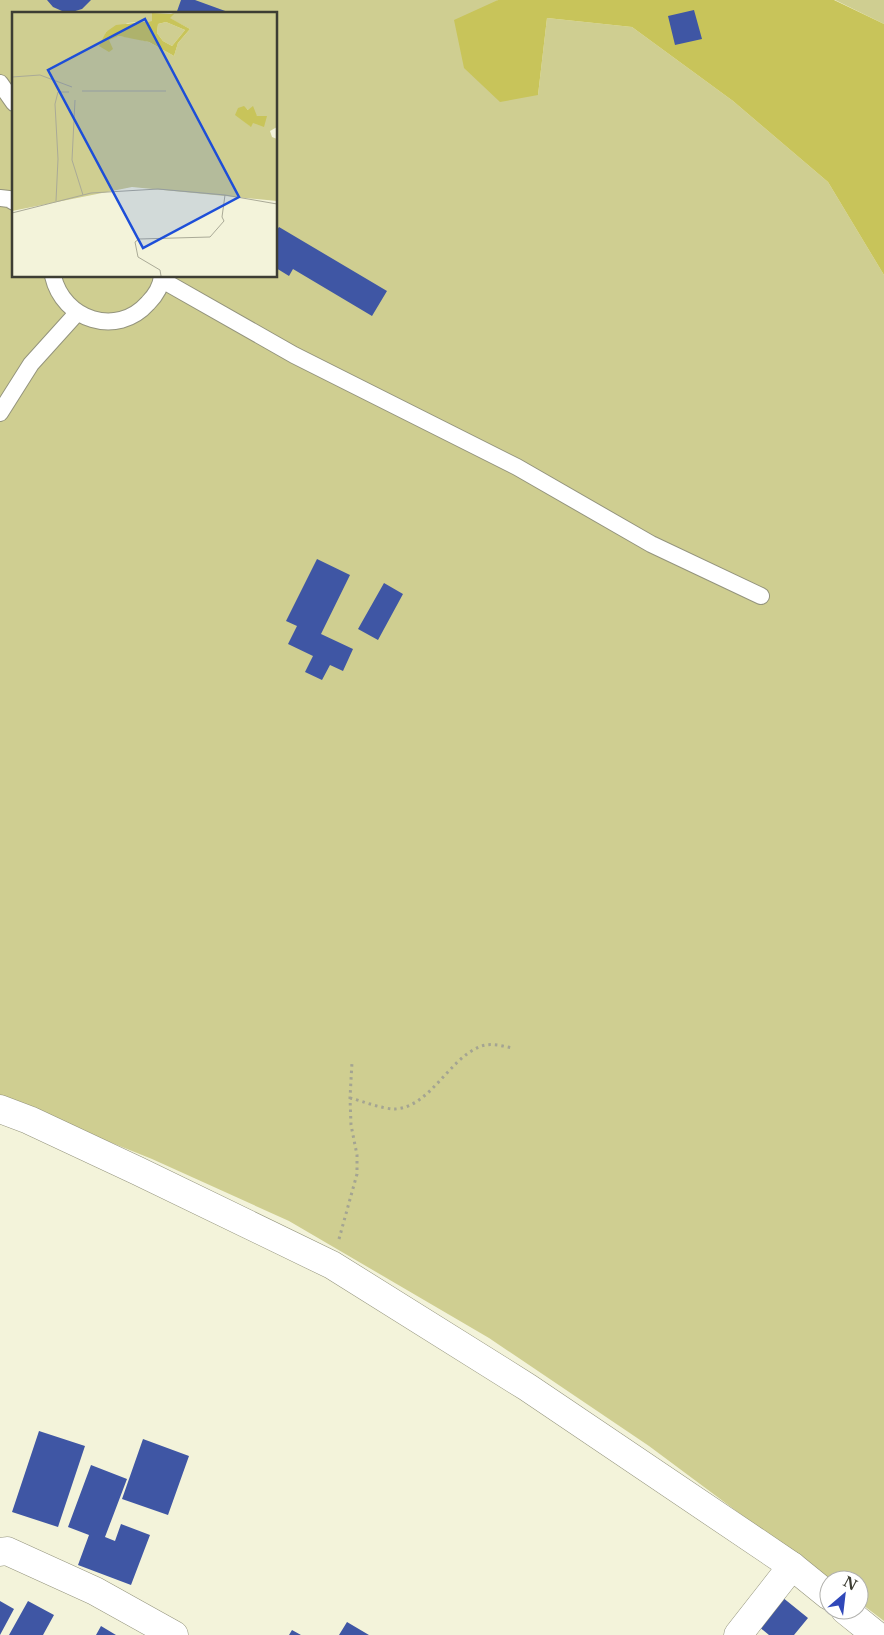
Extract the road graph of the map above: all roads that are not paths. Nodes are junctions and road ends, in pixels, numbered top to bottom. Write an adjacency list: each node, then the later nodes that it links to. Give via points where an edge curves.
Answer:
1 (0, 83): 2 (lane)
2 (12, 100)
3 (0, 198): 4 (lane)
4 (12, 201)
5 (53, 278): 7 (lane, via 64,301)
6 (162, 278): 7 (lane, via 155,296 128,318 111,322 93,320); 9 (lane, via 294,355 518,467 651,544)
7 (77, 313): 8 (lane, via 31,364)
8 (0, 413)
9 (760, 596)
10 (0, 1109): 12 (main road, via 138,1171 332,1265 527,1387)
11 (0, 1552): 15 (main road, via 7,1551 95,1591)
12 (792, 1566): 13 (main road); 16 (main road)
13 (819, 1588)
14 (858, 1620): 17 (main road)
15 (174, 1635)
16 (738, 1635)
17 (876, 1635)

